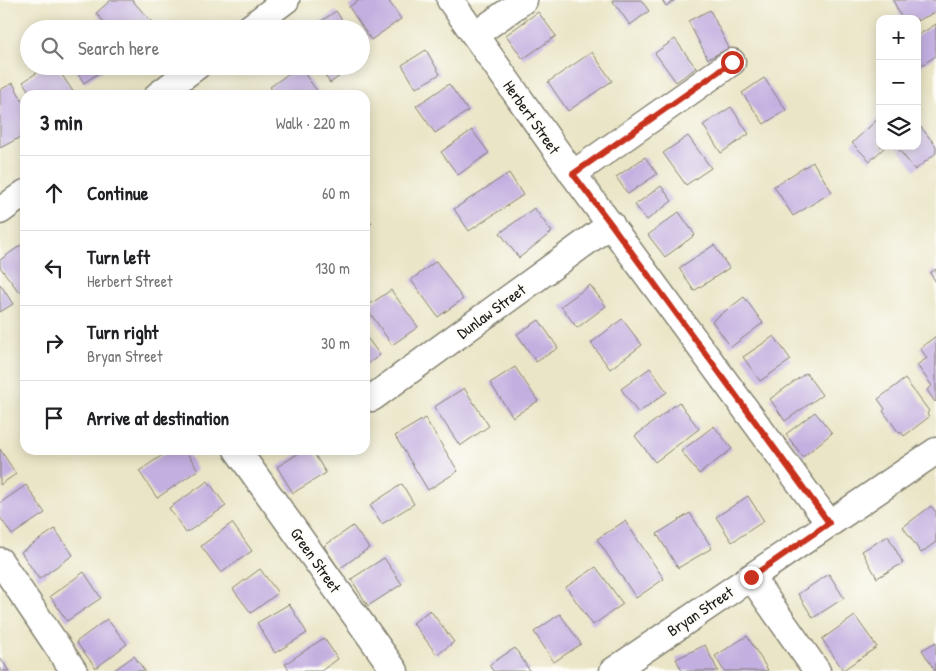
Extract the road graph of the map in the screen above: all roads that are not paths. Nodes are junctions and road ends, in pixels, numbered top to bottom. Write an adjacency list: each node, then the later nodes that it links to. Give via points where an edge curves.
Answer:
1 (286, 0): 4 (street)
2 (450, 0): 5 (street, Herbert Street)
3 (524, 0): 5 (street)
4 (260, 20)
5 (475, 35): 9 (street, Herbert Street)
6 (732, 62): 9 (street)
7 (185, 75): 8 (street)
8 (165, 90)
9 (573, 174): 12 (street, Herbert Street)
10 (20, 197): 11 (street)
11 (0, 211)
12 (611, 224): 13 (street, Dunlaw Street); 16 (street, Herbert Street)
13 (372, 398)
14 (936, 451): 16 (street, Bryan Street)
15 (241, 455): 20 (street, Green Street)
16 (829, 523): 18 (street, Bryan Street)
17 (0, 561): 19 (street)
18 (751, 577): 21 (street, Bryan Street); 22 (street)
19 (74, 671)
20 (395, 671)
21 (613, 671)
22 (817, 671)

